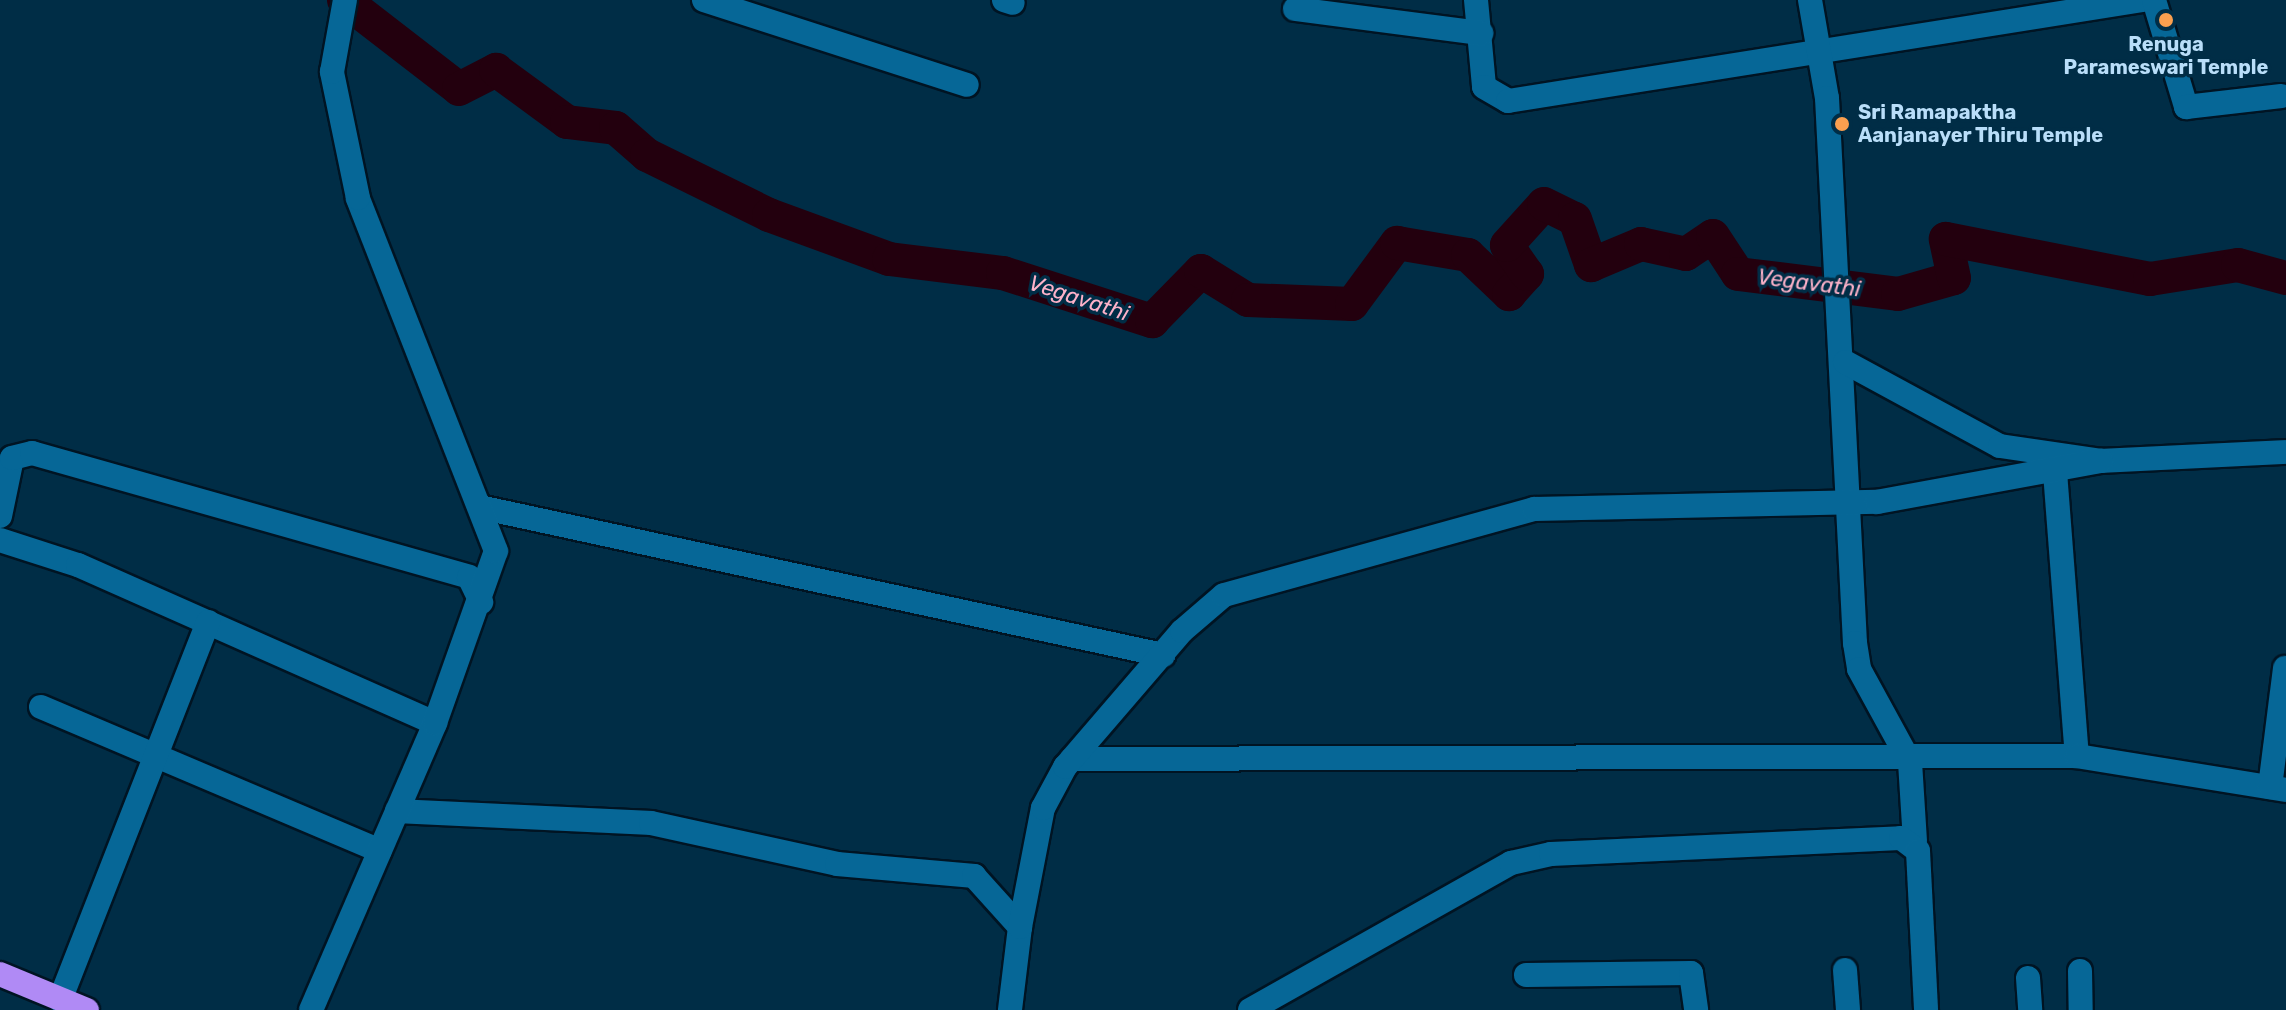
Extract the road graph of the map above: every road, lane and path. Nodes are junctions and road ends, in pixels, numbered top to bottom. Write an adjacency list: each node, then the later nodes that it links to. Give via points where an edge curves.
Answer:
1 (345, 0): 18 (street, via 332,72 358,198)
2 (704, 0): 11 (street, via 830,47)
3 (1476, 0): 9 (street)
4 (1810, 0): 10 (street)
5 (2143, 0): 8 (street)
6 (2154, 0): 12 (street, via 2186,107)
7 (1295, 9): 9 (street)
8 (2029, 10): 10 (street)
9 (1481, 33): 10 (street, via 1484,87 1508,101)
10 (1819, 54): 13 (street)
11 (967, 85)
12 (2281, 96)
13 (1845, 362): 15 (street, via 2000,446); 17 (street)
14 (2286, 452): 15 (street)
15 (2101, 461): 16 (street)
16 (2055, 472): 17 (street); 28 (street)
17 (1847, 502): 23 (street, via 1576,505 1506,515 1224,595); 30 (street, via 1859,669)
18 (484, 508): 21 (street, via 496,551); 23 (street)
19 (0, 516): 21 (street, via 12,458 32,453 469,577)
20 (0, 540): 22 (street, via 66,559)
21 (481, 602): 26 (street)
22 (208, 622): 26 (street); 27 (street)
23 (1163, 655): 29 (street)
24 (2285, 668): 31 (street)
25 (41, 707): 27 (street)
26 (435, 723): 32 (street)
27 (155, 756): 34 (street); 41 (street)
28 (2077, 756): 30 (street); 31 (street)
29 (1072, 759): 30 (street); 35 (street, via 1043,808)
30 (1910, 762): 33 (street)
31 (2278, 788)
32 (397, 811): 34 (street); 35 (street, via 651,823 837,864 953,870 988,885)
33 (1915, 841): 45 (street, via 1551,854 1511,863); 48 (street)
34 (380, 851): 43 (street)
35 (1020, 927): 44 (street)
36 (1845, 970): 47 (street)
37 (2080, 971): 50 (street)
38 (0, 974): 41 (highway)
39 (1526, 975): 46 (street, via 1691,973)
40 (2028, 978): 49 (street)
41 (60, 1000): 42 (highway)
42 (87, 1010)
43 (311, 1010)
44 (1010, 1010)
45 (1250, 1010)
46 (1696, 1010)
47 (1848, 1010)
48 (1926, 1010)
49 (2030, 1010)
50 (2081, 1010)

